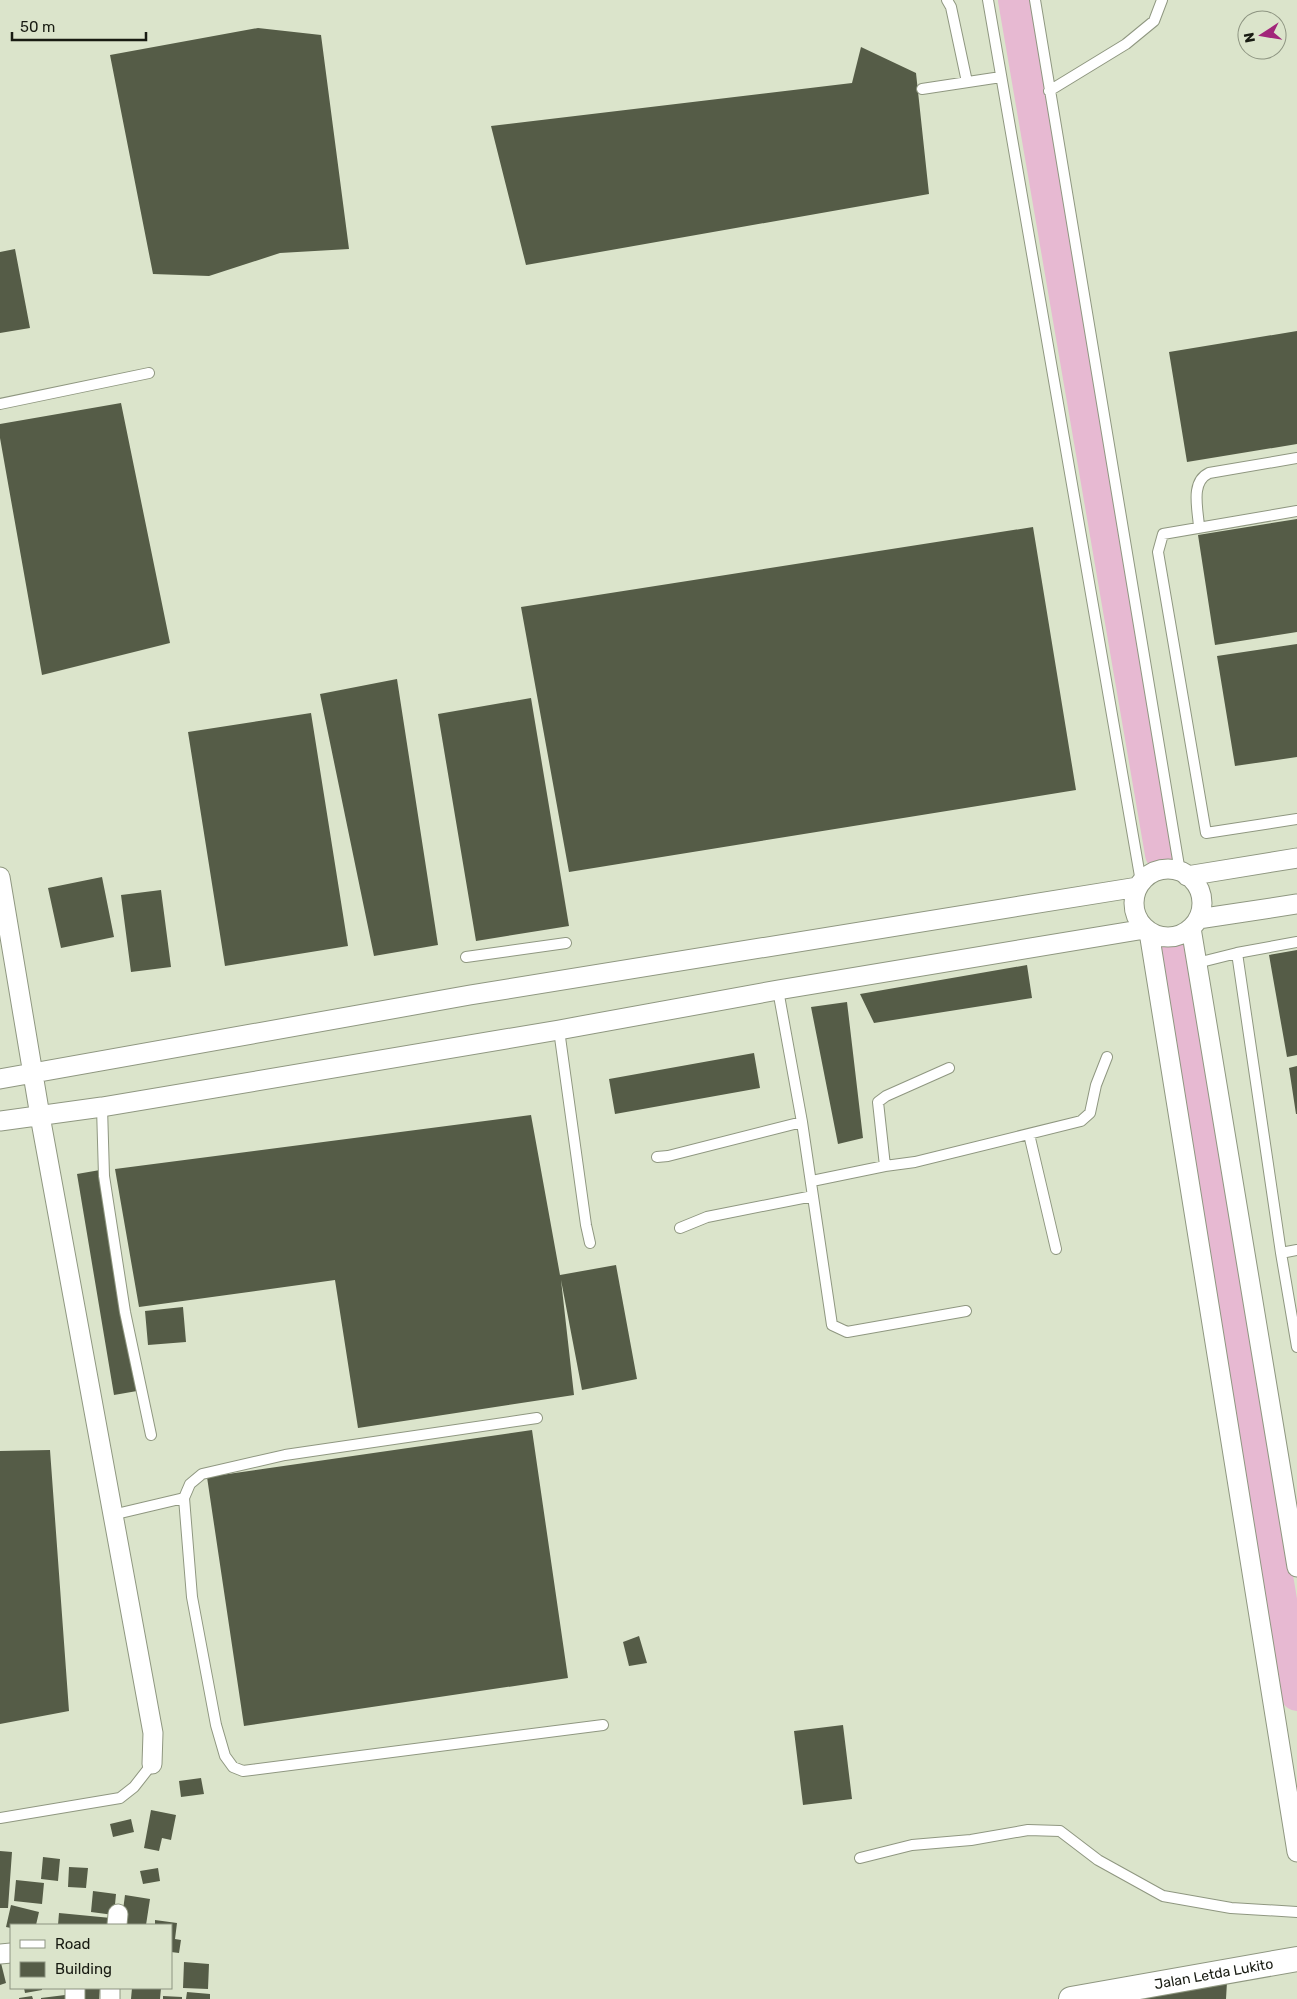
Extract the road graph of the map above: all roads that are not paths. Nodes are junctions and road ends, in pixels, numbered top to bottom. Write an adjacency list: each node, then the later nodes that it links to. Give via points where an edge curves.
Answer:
1 (947, 0): 6 (lane, via 952,7)
2 (988, 0): 5 (lane)
3 (1035, 0): 8 (lane)
4 (1162, 0): 8 (lane, via 1154,21 1126,44)
5 (1001, 77): 6 (lane); 18 (lane)
6 (967, 82): 7 (lane)
7 (922, 89)
8 (1049, 92): 16 (lane)
9 (150, 373): 10 (lane)
10 (0, 404)
11 (1297, 458): 13 (lane, via 1204,475 1197,486)
12 (1297, 511): 13 (lane)
13 (1199, 526): 14 (lane, via 1164,534 1158,552 1206,833)
14 (1297, 819)
15 (1297, 858): 16 (street)
16 (1184, 874): 18 (street, via 1163,870 1155,872); 20 (street, via 1199,891 1201,901)
17 (0, 877): 31 (street)
18 (1140, 885): 21 (street, via 1134,904 1136,914); 31 (street, via 470,995)
19 (1297, 904): 20 (street)
20 (1194, 924): 21 (street, via 1184,933 1166,937); 26 (street)
21 (1147, 930): 27 (street); 57 (street)
22 (1297, 942): 24 (lane)
23 (566, 943): 25 (lane)
24 (1237, 953): 26 (lane); 46 (lane)
25 (466, 957)
26 (1197, 963): 53 (street)
27 (778, 990): 28 (street); 36 (lane)
28 (560, 1030): 33 (street); 43 (lane)
29 (1107, 1057): 37 (lane, via 1090,1114 1081,1121)
30 (949, 1068): 39 (lane, via 878,1102)
31 (33, 1074): 32 (street); 34 (street)
32 (0, 1079)
33 (102, 1107): 34 (street); 50 (lane, via 104,1176 126,1312)
34 (40, 1116): 35 (street); 52 (street)
35 (0, 1121)
36 (802, 1122): 38 (lane); 40 (lane)
37 (1029, 1134): 39 (lane, via 915,1162); 44 (lane)
38 (657, 1157)
39 (885, 1166): 40 (lane)
40 (812, 1181): 41 (lane)
41 (813, 1196): 42 (lane, via 707,1217); 47 (lane, via 832,1325 847,1332)
42 (680, 1228)
43 (590, 1243)
44 (1056, 1249)
45 (1297, 1250): 46 (lane)
46 (1281, 1253): 48 (lane)
47 (966, 1311)
48 (1297, 1347)
49 (537, 1418): 51 (lane, via 285,1455 202,1474 190,1484)
50 (151, 1435)
51 (184, 1498): 52 (lane); 54 (lane, via 194,1607 216,1725 225,1756 233,1767 243,1771)
52 (112, 1515): 55 (street, via 153,1733)
53 (1297, 1567)
54 (603, 1725)
55 (152, 1764): 56 (lane, via 134,1787 120,1798)
56 (0, 1818)
57 (1297, 1852)
58 (860, 1858): 59 (lane, via 912,1845 971,1840 1028,1830 1060,1830 1098,1860 1163,1896 1231,1908)
59 (1297, 1912)
60 (1297, 1959): 61 (street, Jalan Letda Lukito)
61 (1071, 1999)

